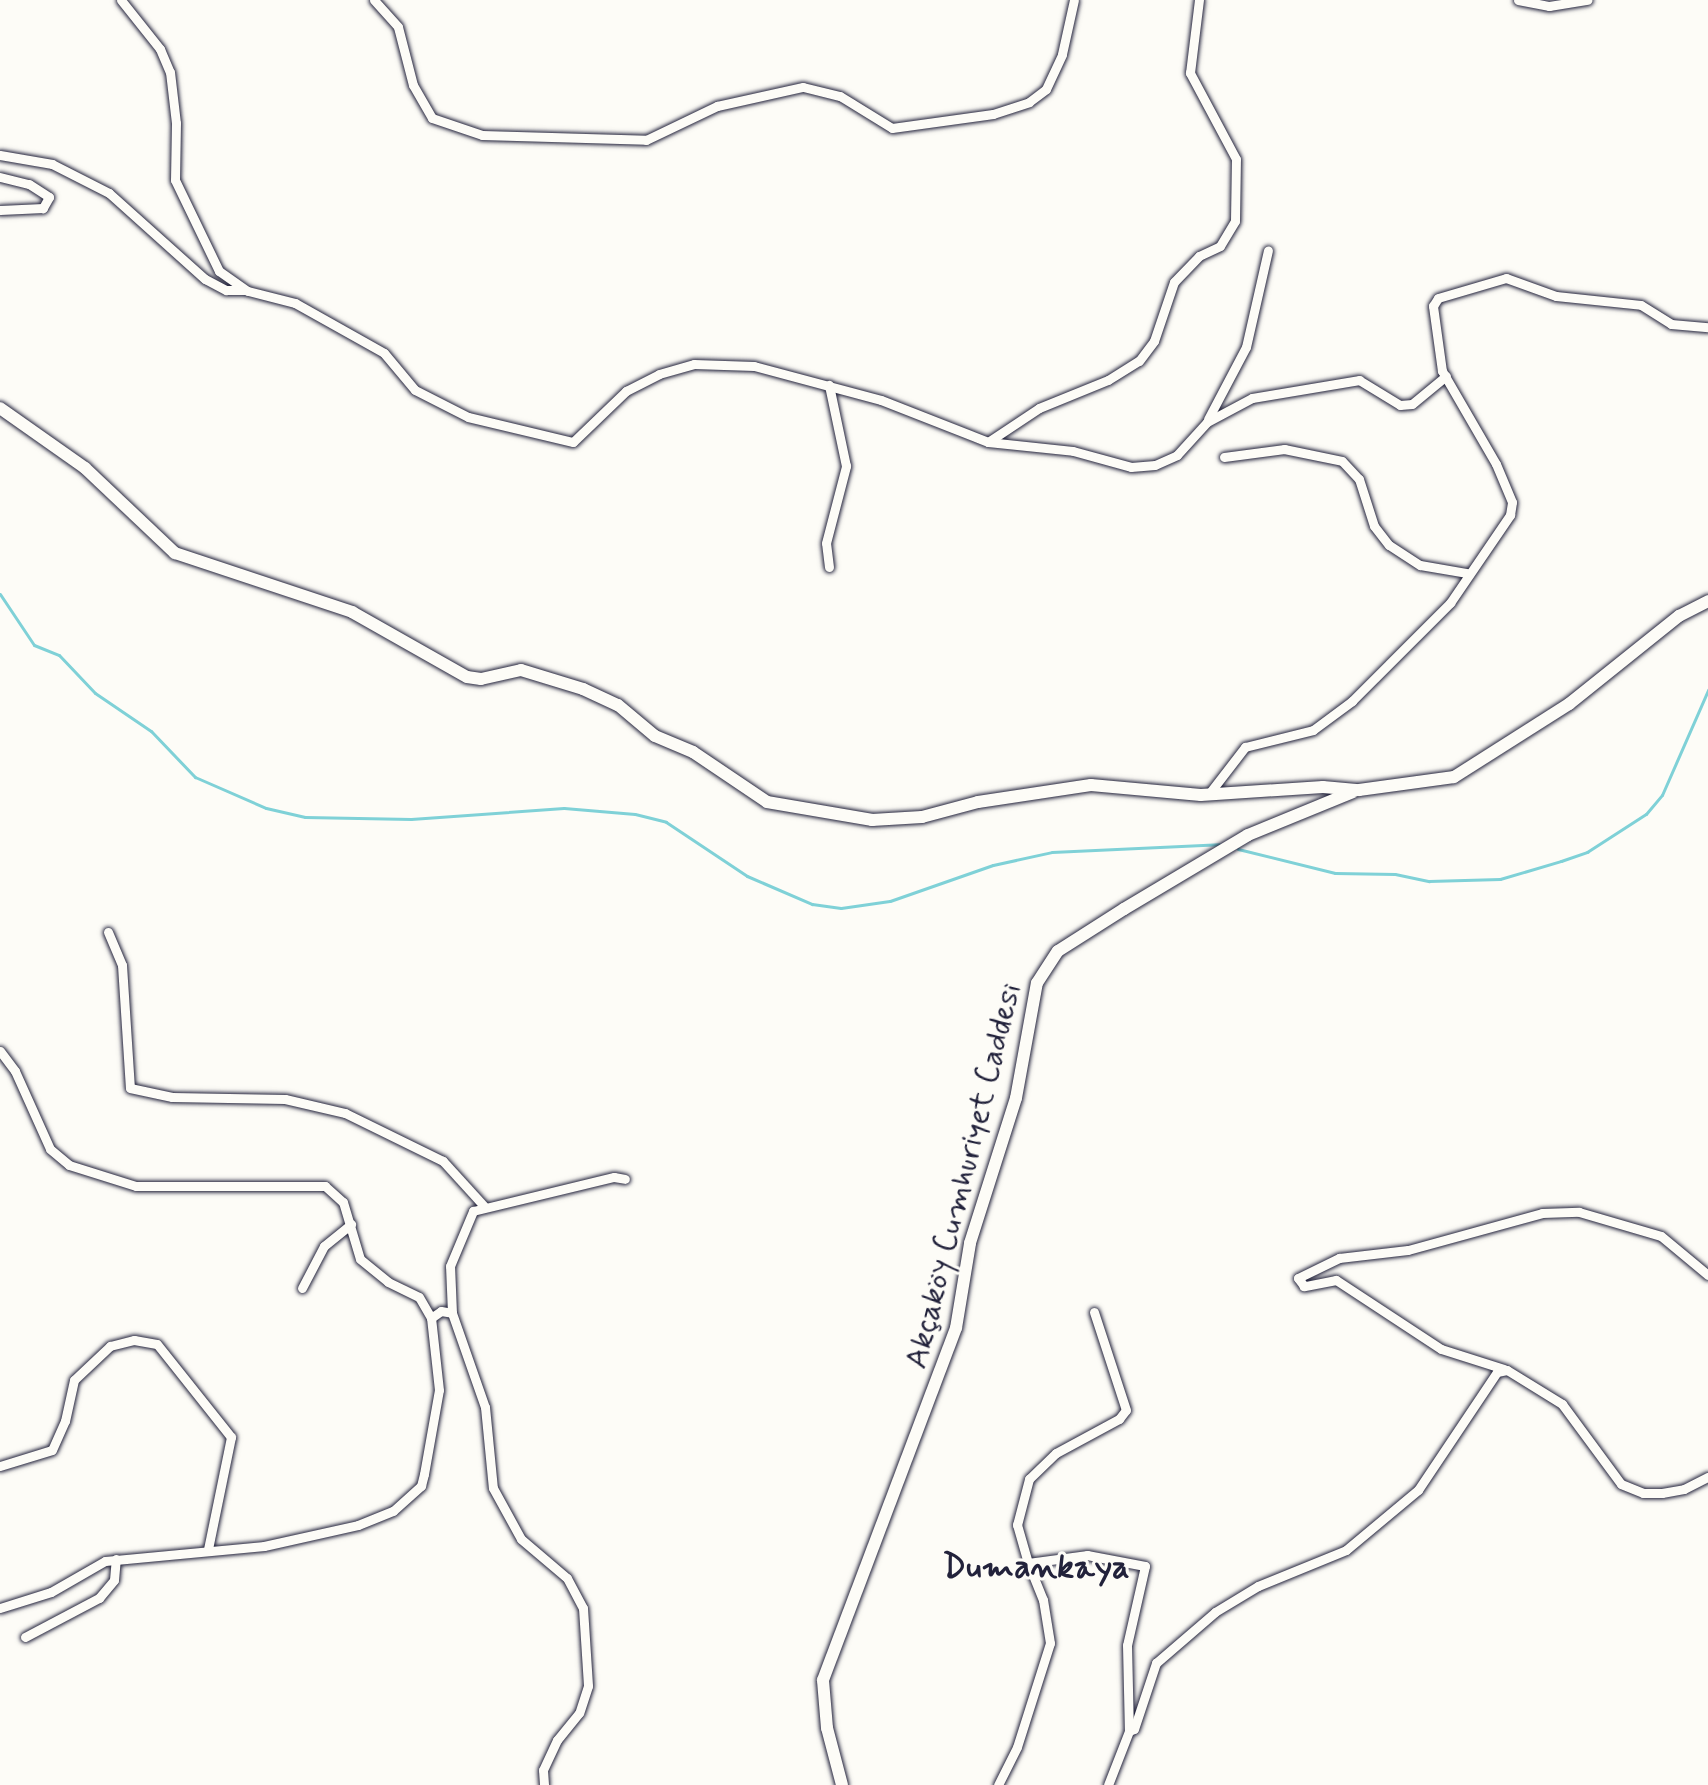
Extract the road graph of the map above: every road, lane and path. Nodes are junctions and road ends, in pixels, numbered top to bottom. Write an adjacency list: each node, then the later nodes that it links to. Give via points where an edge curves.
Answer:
1 (121, 0): 11 (street, via 160,49 170,72 178,191 212,261)
2 (374, 0): 3 (street, via 398,27 413,85 432,118 477,134 646,140 717,106 803,87 840,96 892,128 962,122 1005,110 1037,98 1050,83)
3 (1074, 0)
4 (1199, 0): 17 (street, via 1190,73 1236,159 1235,221 1220,246 1199,256 1174,282 1154,341 1139,361 1108,380 1039,408)
5 (1518, 0): 6 (street, via 1549,6)
6 (1588, 0)
7 (0, 155): 11 (street, via 52,164 109,193 205,279 226,290)
8 (0, 177): 9 (street, via 29,184 49,197 43,208)
9 (0, 210)
10 (1268, 250): 16 (street, via 1246,347)
11 (248, 291): 14 (street, via 295,303 384,353 415,390 446,410 560,440 573,442 626,391 681,365 766,367)
12 (1708, 327): 13 (street, via 1671,324 1641,305 1556,296 1506,278 1438,298 1433,306)
13 (1446, 376): 16 (street, via 1412,404 1400,405 1359,380 1336,381 1252,398); 20 (street, via 1512,502 1510,515)
14 (829, 385): 17 (street); 19 (street, via 846,466 826,543)
15 (0, 408): 23 (main road, via 85,468 175,553 352,612 467,677 521,670 583,689 618,705 655,736 693,752 767,802 872,820 922,817 1026,792 1091,785)
16 (1207, 422): 17 (street, via 1177,455 1143,466 1073,451)
17 (988, 442)
18 (1224, 457): 20 (street, via 1284,449 1342,461 1359,479 1374,526 1389,545 1420,565)
19 (829, 567)
20 (1467, 573): 23 (street, via 1450,603 1333,718 1313,730 1245,747)
21 (1708, 601): 22 (main road, via 1679,616 1569,704 1454,777)
22 (1359, 790): 23 (main road, via 1323,787); 44 (main road, Akçaköy Cumhuriyet Caddesi, via 1248,835 1149,894 1058,951 1037,983 1016,1098 970,1243 956,1328 823,1680 827,1728)
23 (1208, 795)
24 (108, 932): 27 (street, via 122,965 130,1088 172,1097 273,1098 345,1113 443,1161)
25 (0, 1051): 28 (street, via 15,1071 50,1149 69,1165 136,1186 325,1186 343,1202)
26 (625, 1179): 27 (street, via 614,1177)
27 (484, 1206): 32 (street, via 466,1221 450,1266)
28 (351, 1224): 30 (street, via 324,1246); 33 (street, via 368,1268 419,1297)
29 (1708, 1275): 34 (street, via 1661,1236 1579,1212 1542,1213 1408,1250 1339,1258 1298,1278 1304,1286 1336,1280 1441,1349)
30 (302, 1288)
31 (1094, 1312): 39 (street, via 1126,1410 1119,1419 1056,1453 1029,1479 1017,1525)
32 (452, 1313): 33 (street, via 441,1311); 43 (street, via 485,1407 493,1488 521,1539 575,1587 583,1608 588,1686 579,1713 557,1740 543,1770)
33 (431, 1318): 37 (street, via 439,1390 421,1486 393,1511 370,1521 264,1546)
34 (1507, 1370): 36 (street, via 1562,1404 1621,1484 1643,1493 1662,1493); 42 (street, via 1497,1372 1484,1386 1418,1490 1346,1550 1258,1586 1215,1612 1156,1663)
35 (0, 1466): 37 (street, via 52,1450 74,1380 110,1346 134,1340 157,1344 231,1437)
36 (1708, 1477)
37 (208, 1549): 38 (street)
38 (116, 1559): 40 (street, via 39,1597); 41 (street, via 114,1580 99,1598)
39 (1028, 1563): 42 (street, via 1087,1555 1145,1566 1127,1645); 45 (street, via 1043,1600 1050,1643 1017,1747)
40 (0, 1608)
41 (25, 1637)
42 (1129, 1731): 46 (street)
43 (544, 1785)
44 (842, 1785)
45 (998, 1785)
46 (1108, 1785)

